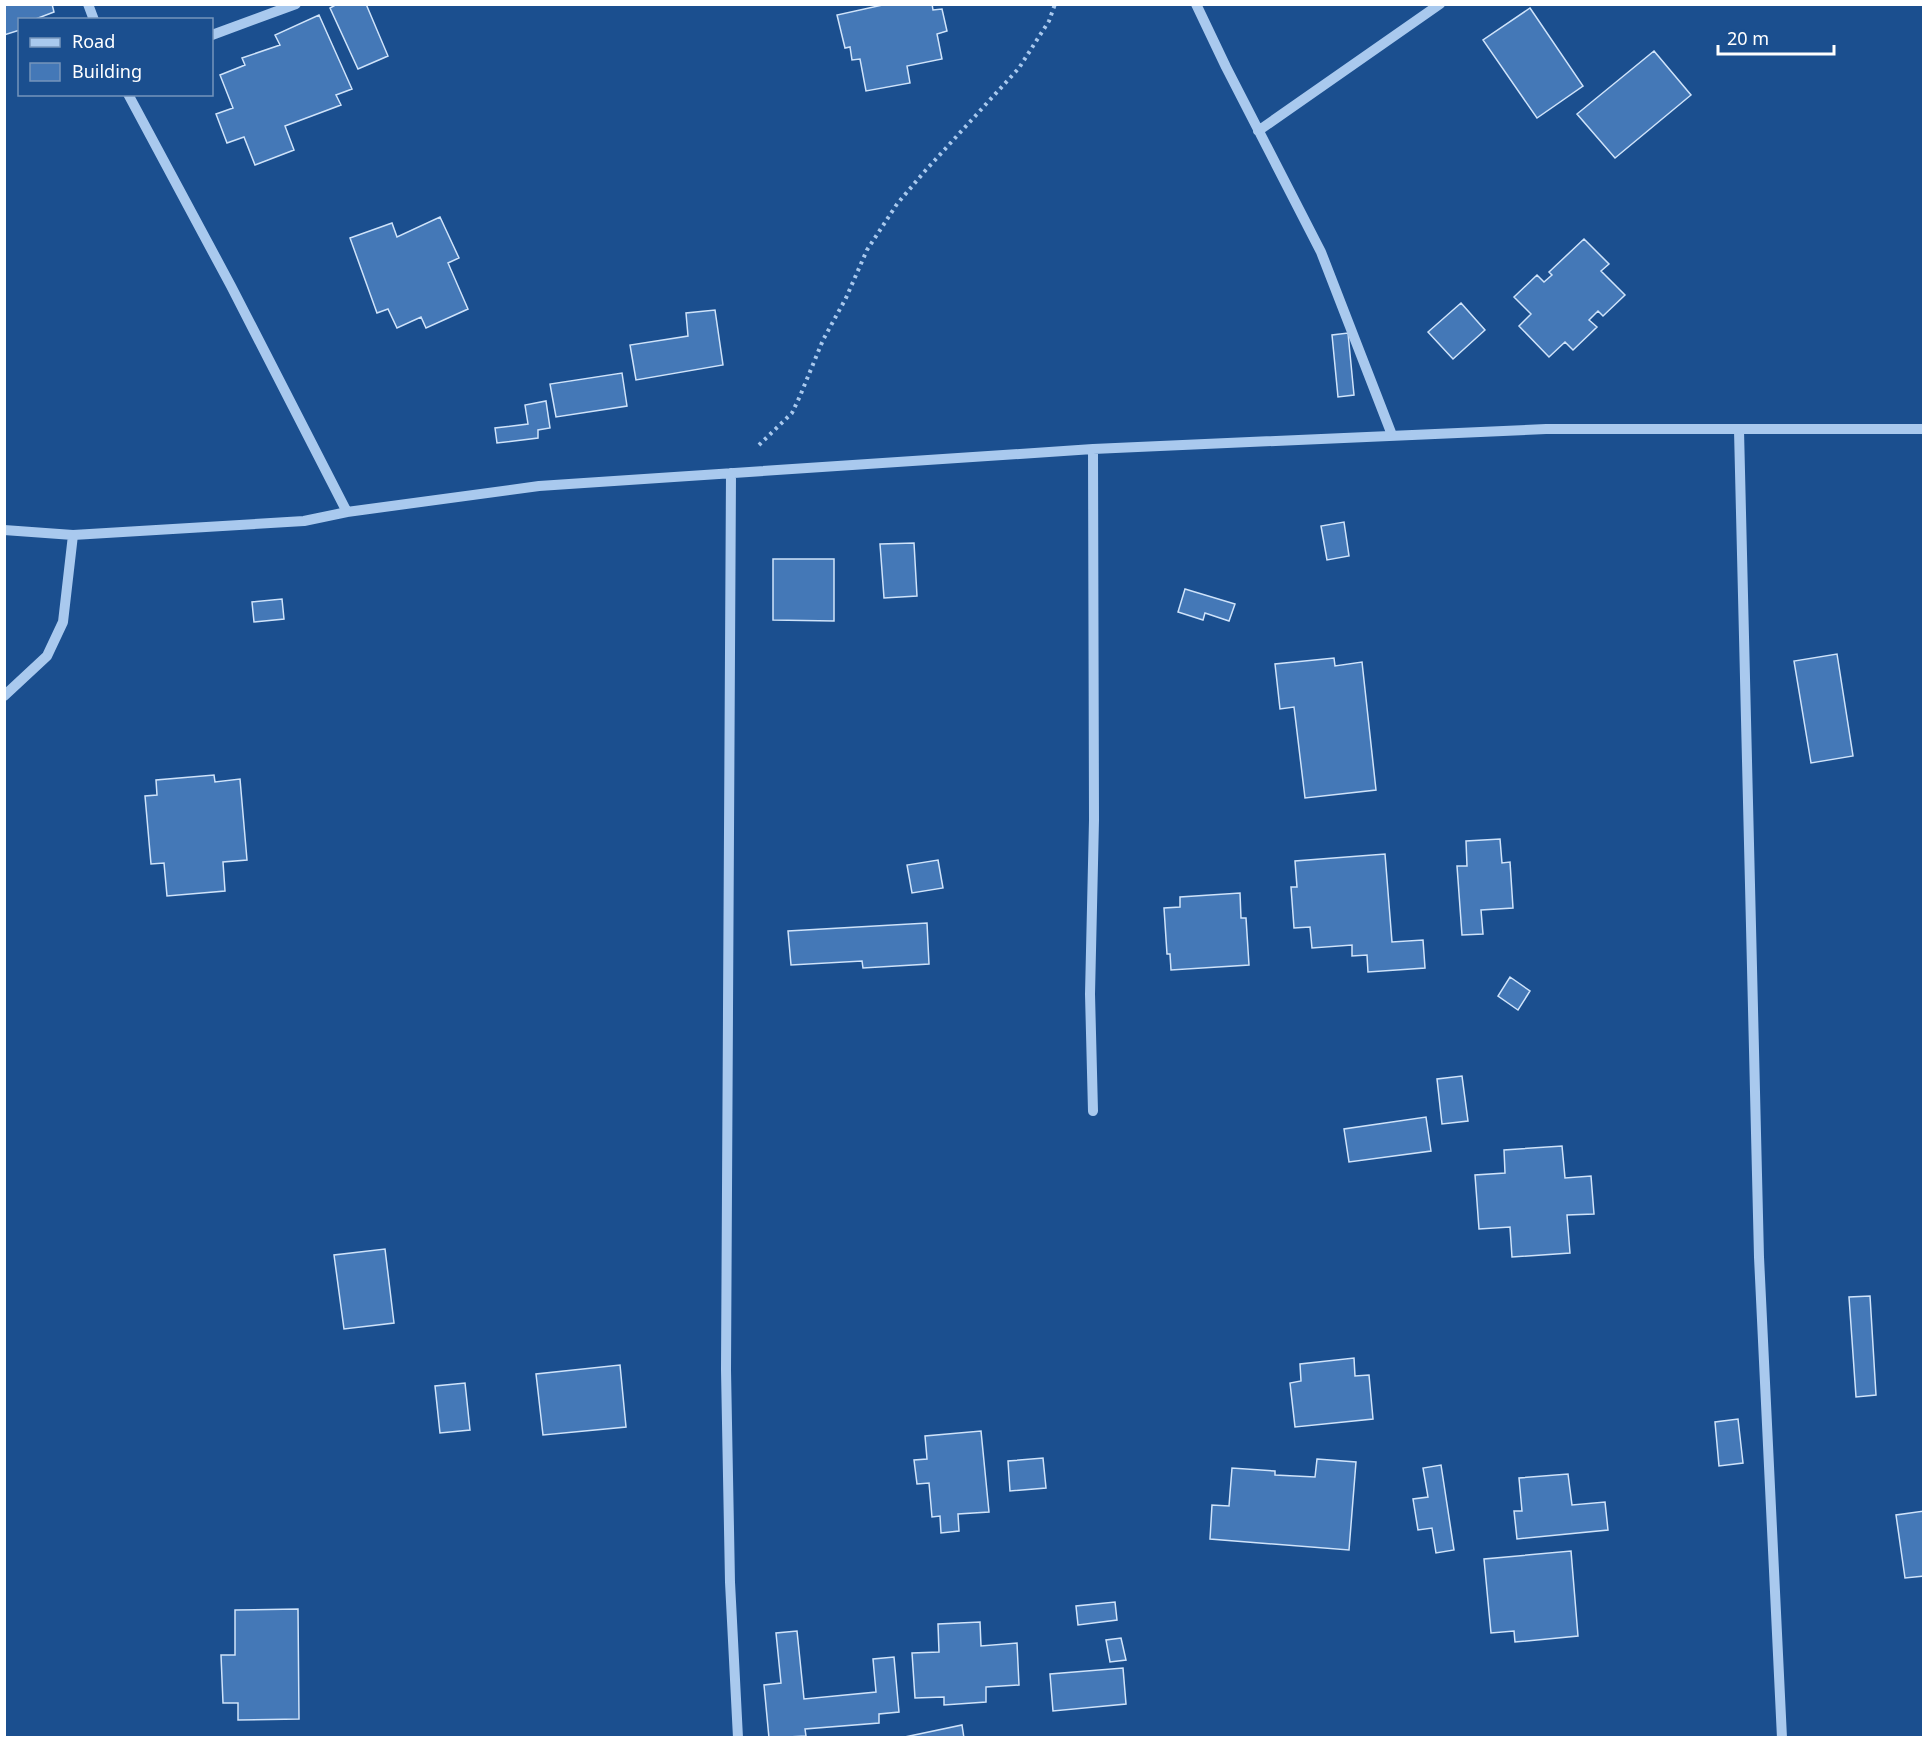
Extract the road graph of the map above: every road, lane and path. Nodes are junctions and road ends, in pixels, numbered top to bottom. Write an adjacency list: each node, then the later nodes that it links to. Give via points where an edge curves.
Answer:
1 (296, 4): 5 (street)
2 (1055, 4): 12 (path, via 1049,21 1019,68 897,204 867,250 792,412)
3 (1196, 4): 7 (street)
4 (1440, 4): 7 (street)
5 (213, 35)
6 (129, 96): 13 (street)
7 (1258, 131): 10 (street, via 1321,252)
8 (1923, 429): 9 (street)
9 (1739, 430): 10 (street, via 1546,429); 19 (street, via 1759,1257)
10 (1392, 435): 11 (street)
11 (1093, 449): 12 (street); 17 (street, via 1094,820 1090,994)
12 (731, 473): 13 (street, via 539,486); 18 (street, via 726,1370)
13 (347, 513): 15 (street, via 304,521)
14 (4, 530): 15 (street)
15 (73, 535): 16 (street, via 63,622 47,656)
16 (4, 696)
17 (1094, 1111)
18 (738, 1737)
19 (1782, 1737)

